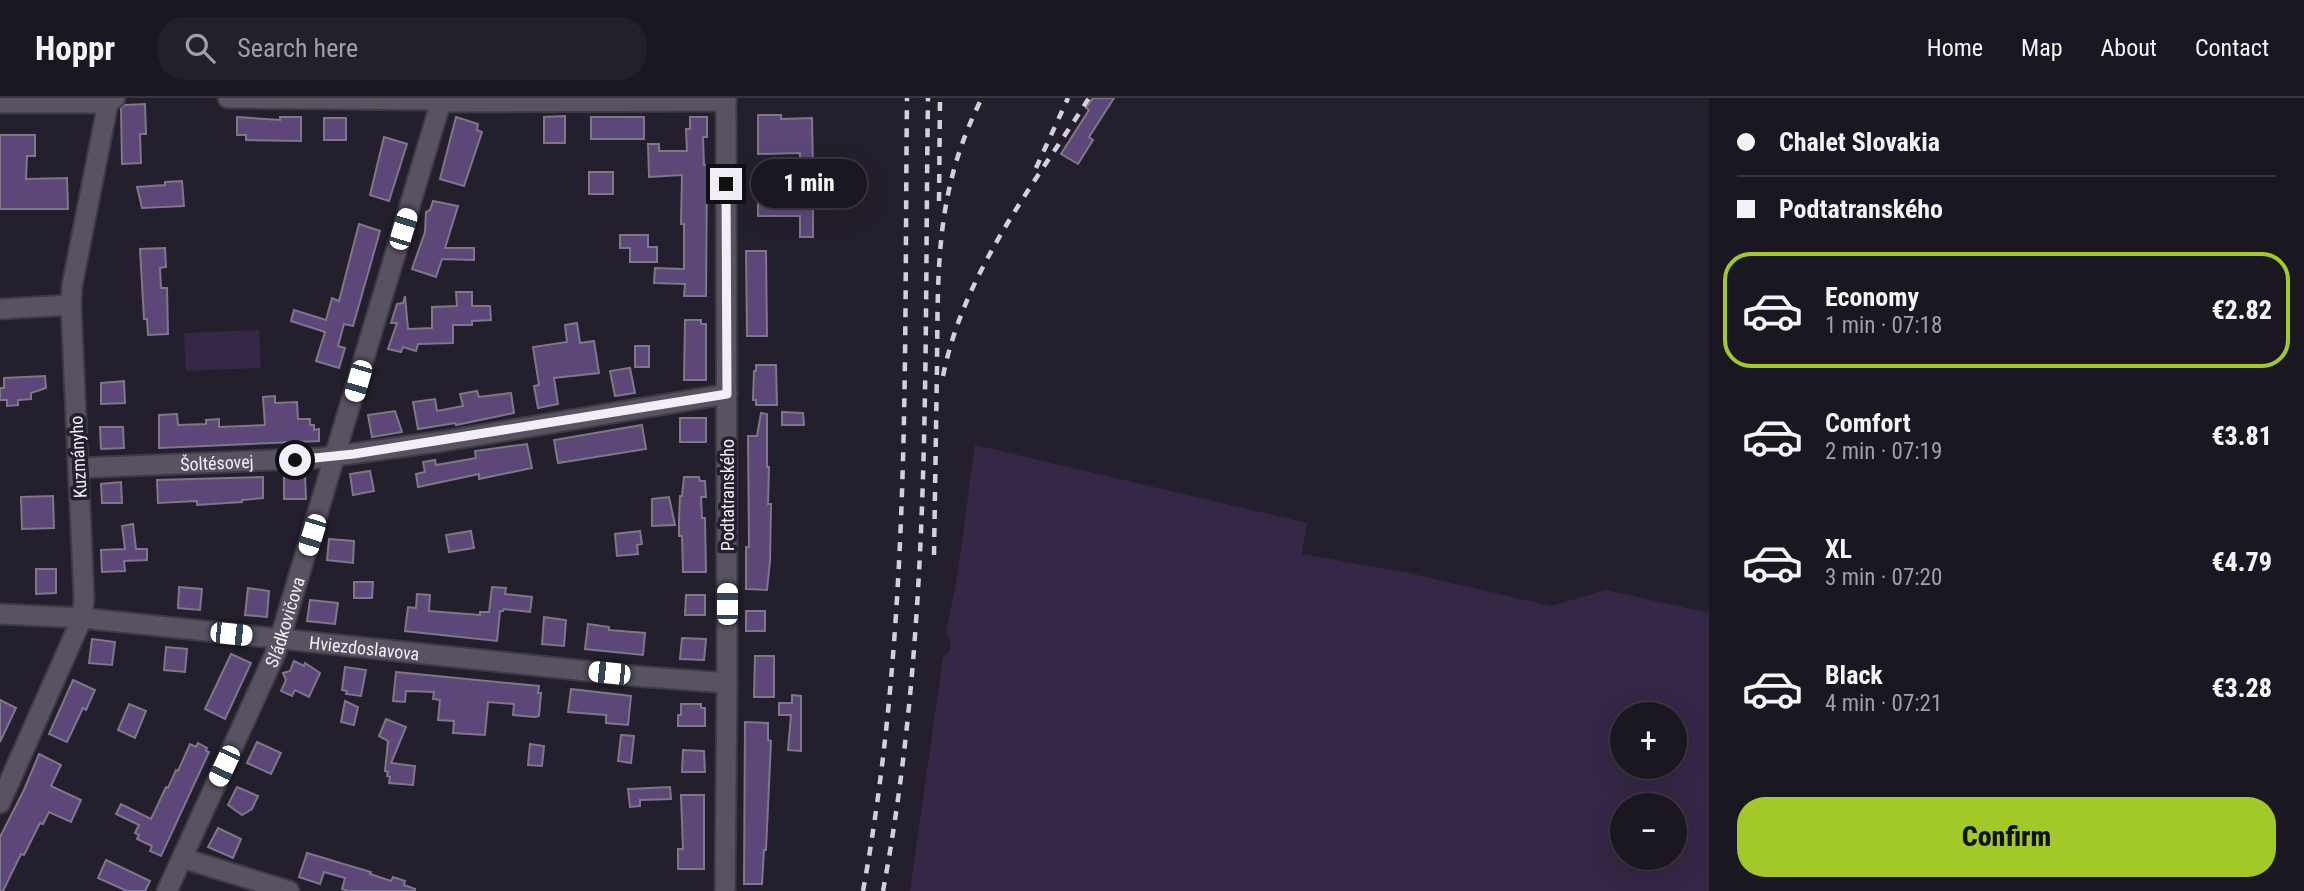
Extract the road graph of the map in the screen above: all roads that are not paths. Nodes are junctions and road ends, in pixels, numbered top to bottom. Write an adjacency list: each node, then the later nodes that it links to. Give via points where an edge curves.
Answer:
1 (228, 98): 3 (street)
2 (110, 99): 5 (street); 6 (street, Kuzmányho)
3 (441, 100): 4 (street); 9 (street, Sládkovičova)
4 (726, 100): 8 (street, Podtatranského)
5 (0, 103)
6 (71, 305): 7 (street); 10 (street, Kuzmányho)
7 (0, 309)
8 (727, 394): 9 (street, Šoltésovej); 14 (street, Podtatranského)
9 (336, 457): 10 (street, Šoltésovej); 13 (street, Sládkovičova)
10 (79, 468): 12 (street, Kuzmányho)
11 (0, 614): 12 (street, Hviezdoslavova)
12 (82, 618): 13 (street, Hviezdoslavova); 15 (street, Kuzmányho)
13 (280, 638): 14 (street, Hviezdoslavova); 16 (street, Sládkovičova)
14 (727, 683): 19 (street, Podtatranského)
15 (0, 803)
16 (182, 858): 17 (street, Sládkovičova); 18 (street)
17 (167, 891)
18 (289, 891)
19 (725, 891)

